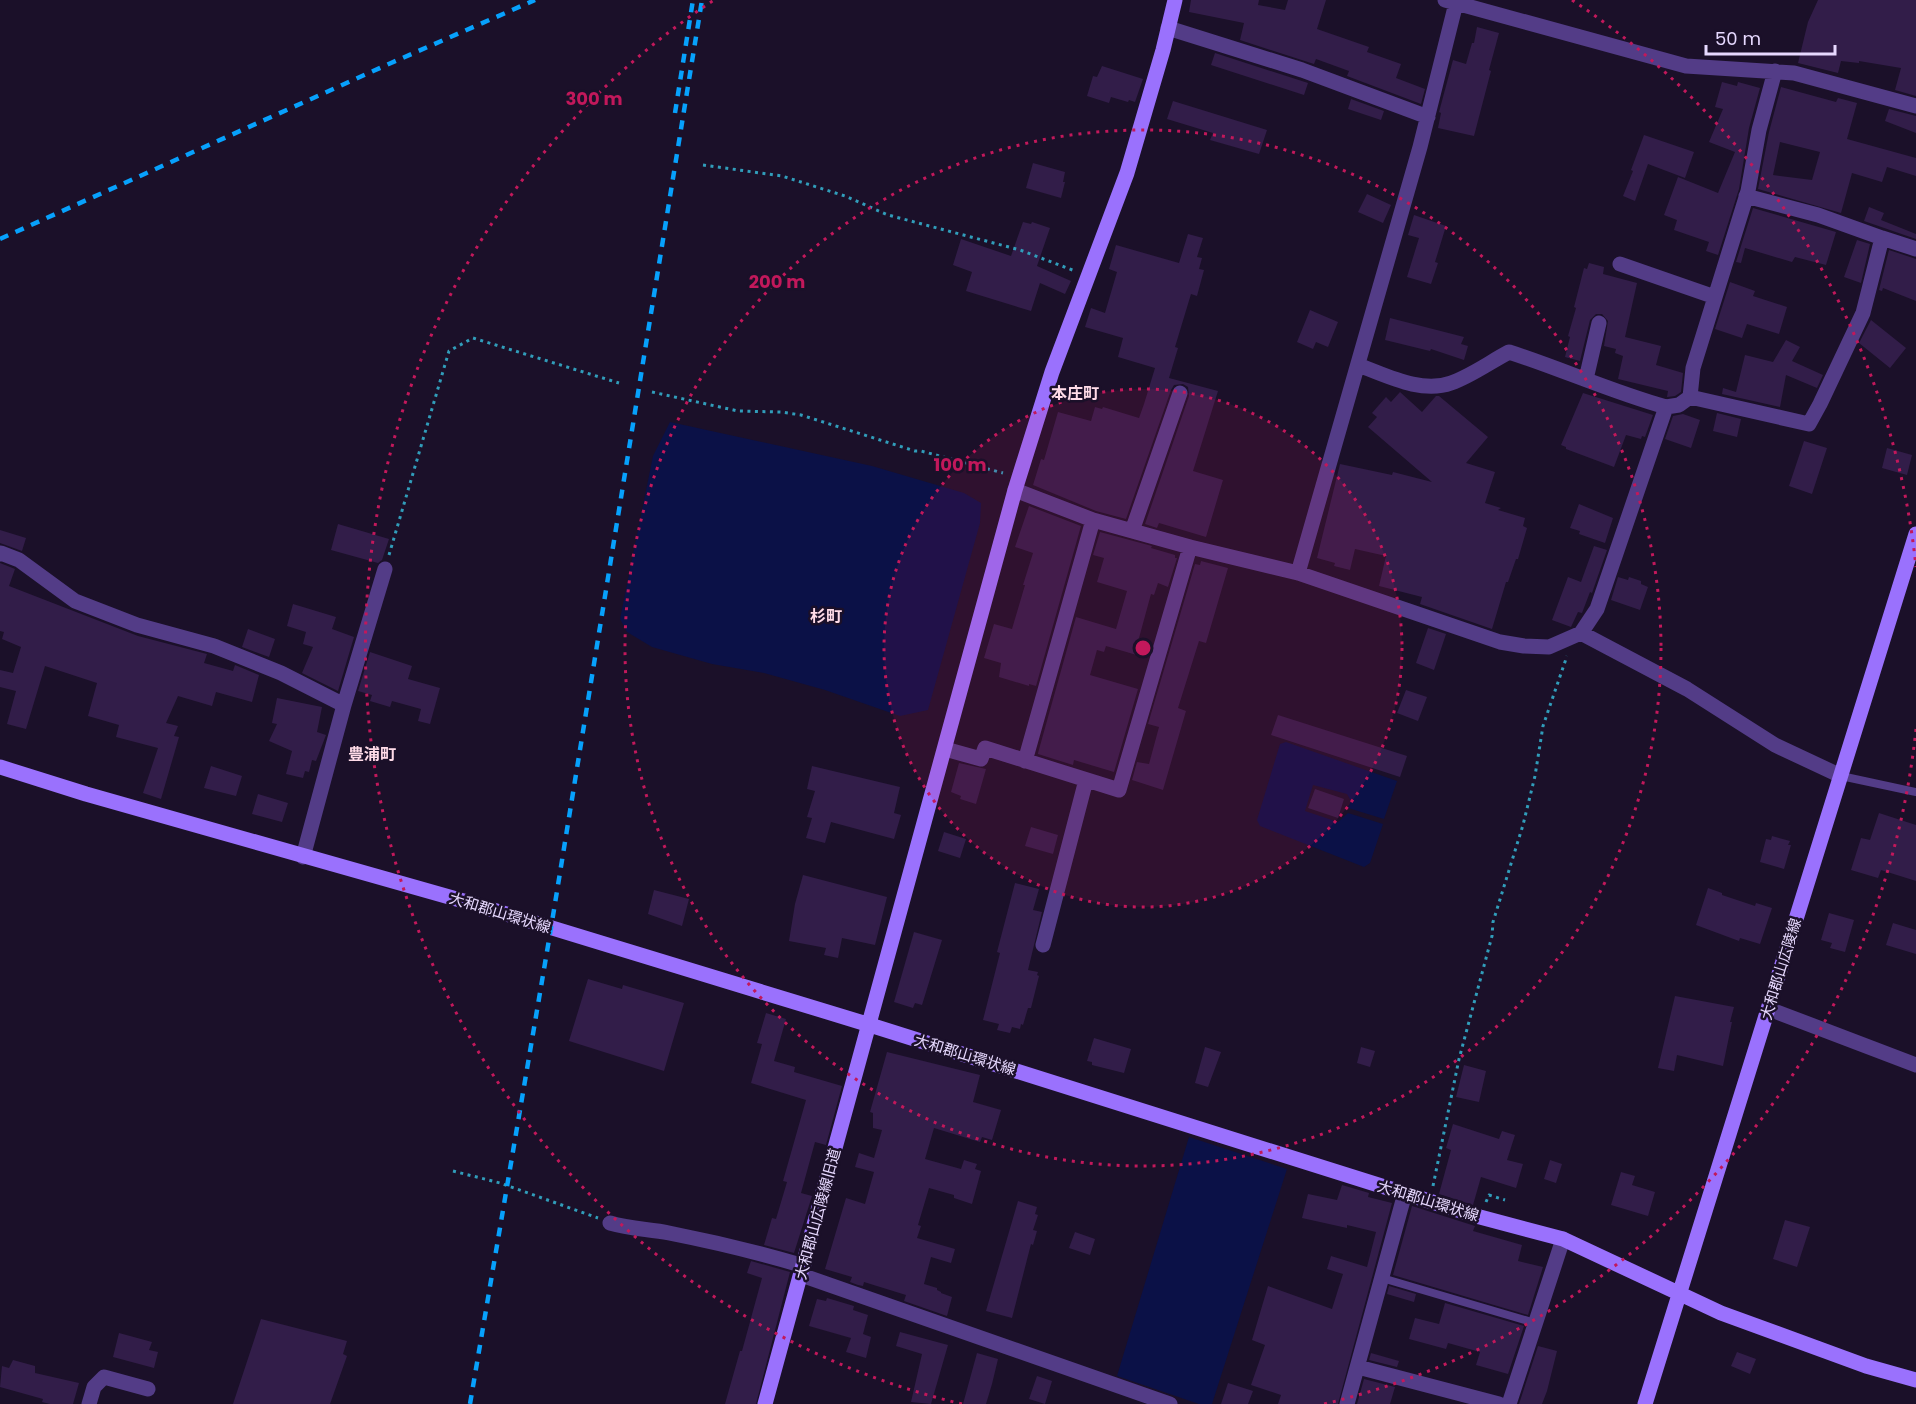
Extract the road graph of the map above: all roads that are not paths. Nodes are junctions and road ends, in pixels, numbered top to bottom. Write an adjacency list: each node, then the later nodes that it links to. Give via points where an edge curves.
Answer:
1 (1175, 0): 3 (main road, 大和郡山広陵線旧道)
2 (1451, 2): 4 (street, via 1686,66); 6 (street)
3 (1168, 28): 6 (street, via 1302,70); 18 (main road, 大和郡山広陵線旧道, via 1127,173 1052,372)
4 (1775, 71): 5 (street); 7 (street)
5 (1916, 106)
6 (1428, 117): 13 (street)
7 (1746, 196): 8 (street, via 1818,215); 11 (street)
8 (1882, 238): 9 (street); 16 (street, via 1863,313 1809,424)
9 (1916, 249)
10 (1620, 264): 11 (street)
11 (1715, 297): 16 (street, via 1693,368)
12 (1599, 323): 14 (street)
13 (1358, 365): 14 (street, via 1430,387 1451,383 1509,352); 25 (street)
14 (1586, 380): 17 (street)
15 (1180, 393): 20 (street)
16 (1690, 397): 17 (street, via 1679,405)
17 (1666, 407): 26 (street, via 1597,609)
18 (1017, 484): 19 (street); 28 (main road, 大和郡山広陵線旧道)
19 (1093, 520): 20 (street); 29 (street)
20 (1132, 531): 22 (street)
21 (1916, 534): 31 (main road, 大和郡山広陵線)
22 (1190, 548): 25 (street); 32 (street, via 1119,789)
23 (0, 554): 27 (street, via 19,560 75,601 137,625 214,646 281,673)
24 (385, 569): 27 (street)
25 (1298, 573): 26 (street, via 1500,642 1549,647)
26 (1577, 635): 31 (street, via 1687,689 1775,745)
27 (344, 705): 34 (street)
28 (945, 749): 29 (street, via 981,759 985,748); 37 (main road, 大和郡山広陵線旧道)
29 (1024, 761): 32 (street)
30 (0, 767): 34 (main road, 大和郡山環状線)
31 (1841, 776): 33 (lane); 36 (main road, 大和郡山広陵線)
32 (1086, 780): 35 (street)
33 (1916, 792)
34 (303, 857): 37 (main road, 大和郡山環状線, via 467,902)
35 (1043, 945)
36 (1769, 1009): 38 (street); 44 (main road, 大和郡山広陵線)
37 (870, 1025): 39 (main road, 大和郡山環状線); 42 (main road, 大和郡山広陵線旧道)
38 (1916, 1065)
39 (1405, 1193): 41 (main road, 大和郡山環状線); 43 (street)
40 (610, 1223): 42 (street, via 758,1252)
41 (1563, 1239): 44 (main road, 大和郡山環状線); 45 (street)
42 (802, 1271): 50 (main road, 大和郡山広陵線旧道); 51 (street)
43 (1382, 1278): 45 (lane); 46 (street)
44 (1680, 1293): 47 (main road, 大和郡山環状線, via 1721,1313 1866,1366); 55 (main road, 大和郡山広陵線)
45 (1535, 1323): 54 (street)
46 (1358, 1367): 52 (street); 53 (street)
47 (1916, 1380)
48 (148, 1389): 49 (street, via 104,1377 94,1387)
49 (89, 1404)
50 (765, 1404)
51 (1170, 1404)
52 (1347, 1404)
53 (1499, 1404)
54 (1509, 1404)
55 (1645, 1404)

